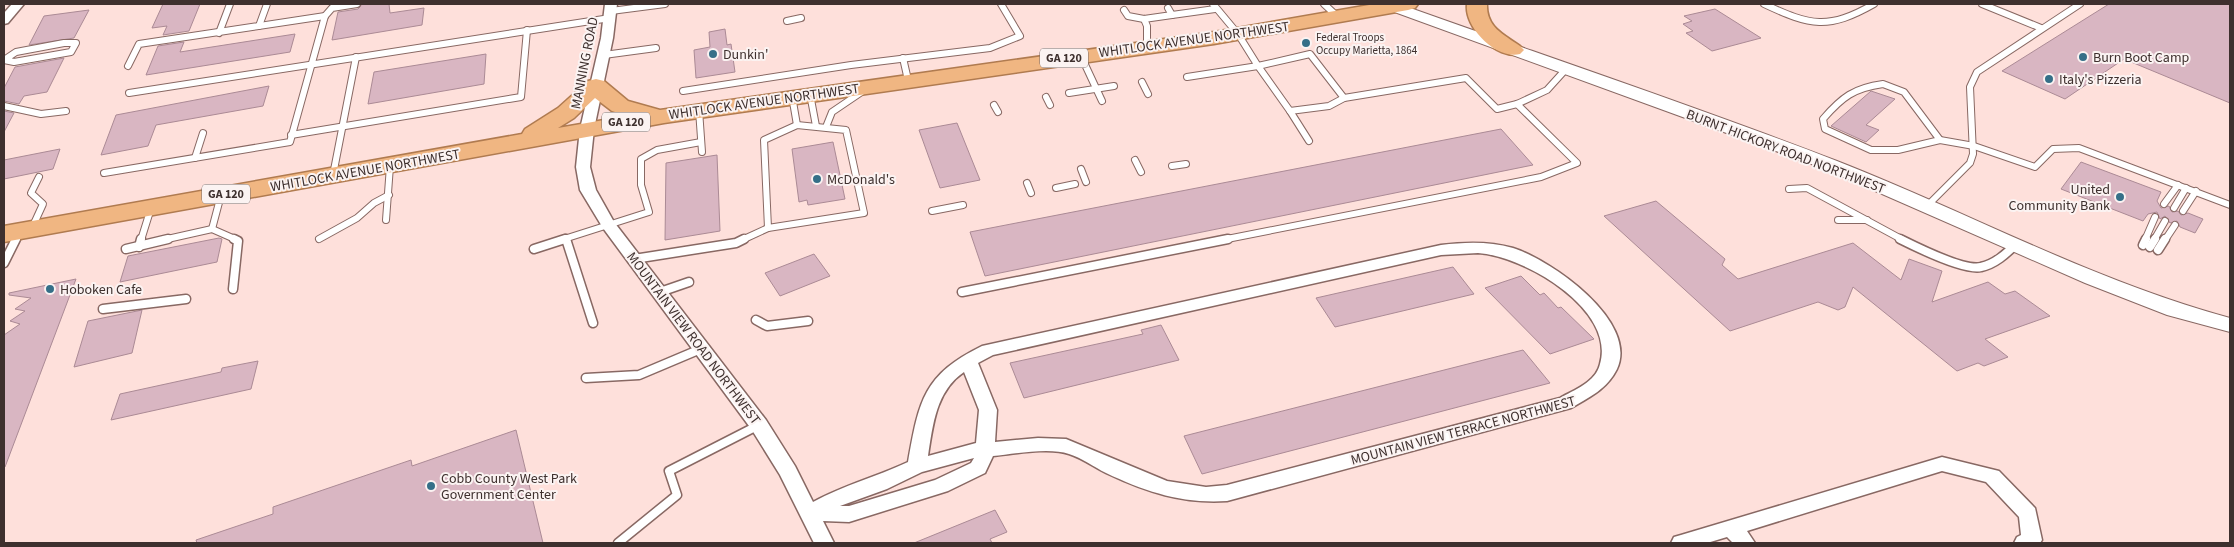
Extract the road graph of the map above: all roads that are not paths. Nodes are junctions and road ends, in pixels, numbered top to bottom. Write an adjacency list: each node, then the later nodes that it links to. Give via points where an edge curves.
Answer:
1 (18, 4): 23 (street)
2 (230, 4): 28 (lane)
3 (267, 4): 25 (lane)
4 (357, 4): 20 (lane, via 332,8)
5 (665, 4): 11 (lane)
6 (1001, 4): 36 (lane, via 1020,36 990,48)
7 (1477, 4): 32 (highway, via 1476,18 1484,30)
8 (1874, 4): 13 (lane, via 1832,22 1800,20)
9 (1982, 4): 26 (lane)
10 (2080, 4): 26 (lane)
11 (645, 5): 18 (lane)
12 (1401, 5): 17 (highway, WHITLOCK AVENUE NORTHWEST / GA 120); 32 (street, BURNT HICKORY ROAD NORTHWEST)
13 (1770, 5)
14 (1214, 6): 19 (lane); 29 (lane)
15 (1168, 8): 19 (lane)
16 (1124, 10): 22 (lane, via 1128,16)
17 (1331, 10): 29 (highway, WHITLOCK AVENUE NORTHWEST / GA 120)
18 (611, 11): 27 (lane); 33 (street, MANNING ROAD)
19 (1172, 15): 22 (lane)
20 (325, 16): 25 (lane); 38 (lane)
21 (802, 18): 24 (lane)
22 (1144, 19): 30 (lane)
23 (4, 20)
24 (786, 21)
25 (259, 26): 28 (lane)
26 (2041, 28): 85 (lane, via 1992,60 1972,79)
27 (527, 30): 35 (lane); 76 (lane, via 521,97)
28 (219, 33): 39 (lane, via 139,44)
29 (1238, 34): 30 (highway, WHITLOCK AVENUE NORTHWEST / GA 120); 40 (lane)
30 (1147, 47): 34 (highway, WHITLOCK AVENUE NORTHWEST / GA 120)
31 (656, 48): 33 (lane)
32 (1513, 50): 41 (street, BURNT HICKORY ROAD NORTHWEST)
33 (604, 55): 51 (street, MANNING ROAD)
34 (1081, 56): 46 (highway, WHITLOCK AVENUE NORTHWEST / GA 120); 54 (lane)
35 (356, 57): 38 (lane); 76 (lane)
36 (903, 58): 46 (lane); 55 (lane)
37 (4, 60): 37 (lane, via 14,62 66,54 76,43 16,52)
38 (312, 65): 56 (lane); 80 (lane)
39 (128, 66)
40 (1258, 66): 42 (lane, via 1310,54); 44 (lane); 47 (lane)
41 (1566, 69): 65 (lane, via 1546,90); 110 (street, BURNT HICKORY ROAD NORTHWEST, via 1831,165)
42 (1322, 70): 43 (lane); 50 (lane)
43 (1314, 71)
44 (1187, 77)
45 (1278, 79): 47 (lane)
46 (908, 80): 49 (highway, WHITLOCK AVENUE NORTHWEST / GA 120)
47 (1268, 80): 61 (lane)
48 (1142, 82): 58 (lane)
49 (873, 85): 60 (highway, WHITLOCK AVENUE NORTHWEST / GA 120); 77 (lane, via 838,106)
50 (1334, 85): 53 (lane); 63 (lane)
51 (596, 86): 73 (highway, via 610,102 623,108); 78 (street, MANNING ROAD); 83 (highway, via 555,121)
52 (1114, 86): 54 (lane)
53 (1325, 87)
54 (1095, 89): 57 (lane); 64 (lane)
55 (683, 91)
56 (129, 93)
57 (1069, 94)
58 (1148, 94)
59 (1286, 94): 61 (lane)
60 (801, 95): 69 (highway, WHITLOCK AVENUE NORTHWEST / GA 120); 74 (lane); 75 (lane)
61 (1279, 95): 71 (lane)
62 (1046, 97): 67 (lane)
63 (1344, 98): 65 (lane, via 1466,78 1497,109); 71 (lane, via 1329,106)
64 (1102, 101)
65 (1517, 104): 137 (lane, via 1577,163 1541,177)
66 (994, 105): 72 (lane)
67 (1050, 105)
68 (4, 106): 70 (lane, via 41,114)
69 (699, 110): 73 (highway, WHITLOCK AVENUE NORTHWEST / GA 120); 84 (lane)
70 (66, 111)
71 (1290, 111): 82 (lane)
72 (998, 112)
73 (664, 116): 78 (highway, WHITLOCK AVENUE NORTHWEST / GA 120)
74 (797, 125): 75 (lane); 122 (lane, via 770,136 763,143)
75 (816, 126): 77 (lane)
76 (342, 127): 80 (lane); 95 (lane)
77 (826, 127): 122 (lane, via 848,132 864,213)
78 (588, 129): 83 (highway, WHITLOCK AVENUE NORTHWEST / GA 120); 120 (street, MOUNTAIN VIEW ROAD NORTHWEST, via 583,154 584,179)
79 (203, 134): 87 (lane)
80 (291, 135): 87 (lane, via 290,142)
81 (1940, 140): 81 (lane, via 1898,150 1871,150 1825,129 1823,119 1839,100 1861,86 1883,84 1904,92); 85 (lane)
82 (1309, 141)
83 (516, 142): 90 (highway, WHITLOCK AVENUE NORTHWEST / GA 120)
84 (701, 142): 86 (lane); 120 (lane, via 657,150 641,159 641,185 649,212)
85 (1974, 146): 100 (lane, via 2034,167 2054,147 2079,148); 110 (lane, via 1970,163)
86 (702, 152)
87 (195, 158): 94 (lane)
88 (1135, 160): 93 (lane)
89 (1186, 164): 91 (lane)
90 (390, 166): 95 (highway, WHITLOCK AVENUE NORTHWEST / GA 120); 106 (lane)
91 (1172, 166)
92 (1081, 169): 97 (lane)
93 (1141, 172)
94 (104, 173)
95 (333, 176): 105 (highway, WHITLOCK AVENUE NORTHWEST / GA 120)
96 (39, 177): 124 (lane, via 31,193 43,204)
97 (1086, 182)
98 (1026, 183): 104 (lane)
99 (1076, 184): 101 (lane)
100 (2182, 186): 103 (lane); 107 (lane); 112 (lane)
101 (1056, 188)
102 (1789, 189): 118 (lane, via 1807,188)
103 (2196, 192): 109 (lane); 114 (lane)
104 (1031, 193)
105 (221, 195): 111 (highway, WHITLOCK AVENUE NORTHWEST / GA 120); 123 (lane)
106 (389, 195): 116 (lane); 125 (lane)
107 (2164, 204)
108 (962, 205): 113 (lane)
109 (2230, 205)
110 (1927, 206): 127 (street, BURNT HICKORY ROAD NORTHWEST)
111 (151, 208): 124 (highway, WHITLOCK AVENUE NORTHWEST / GA 120); 128 (lane)
112 (2174, 208)
113 (932, 211)
114 (2183, 211)
115 (2155, 217): 119 (lane, via 2146,246)
116 (386, 220)
117 (1838, 220): 118 (lane)
118 (1869, 220): 127 (lane, via 1937,257 1979,268 2002,258)
119 (2165, 220)
120 (608, 224): 126 (lane); 132 (street, MOUNTAIN VIEW ROAD NORTHWEST)
121 (2175, 225): 131 (lane)
122 (768, 228): 132 (lane, via 736,243)
123 (212, 229): 128 (lane); 135 (lane, via 238,241)
124 (19, 231): 133 (lane)
125 (319, 239)
126 (566, 239): 130 (lane); 142 (lane)
127 (2016, 244): 143 (street, BURNT HICKORY ROAD NORTHWEST, via 2174,310)
128 (140, 247): 129 (lane)
129 (126, 249)
130 (534, 249)
131 (2158, 250)
132 (634, 259): 136 (street, MOUNTAIN VIEW ROAD NORTHWEST)
133 (4, 263)
134 (689, 282): 136 (lane)
135 (233, 290)
136 (660, 292): 144 (street, MOUNTAIN VIEW ROAD NORTHWEST)
137 (962, 292)
138 (186, 299): 139 (lane)
139 (103, 309)
140 (756, 320): 141 (lane, via 767,326)
141 (808, 321)
142 (593, 323)
143 (2229, 323)
144 (703, 348): 146 (lane, via 640,375); 147 (street, MOUNTAIN VIEW ROAD NORTHWEST)
145 (968, 360): 148 (street, via 988,410); 148 (street, MOUNTAIN VIEW TERRACE NORTHWEST, via 1008,344 1431,252 1471,247 1515,254 1554,275 1592,309 1612,342 1613,354 1603,379 1582,397 1227,494 1192,495 1157,488 1066,446); 149 (street, MOUNTAIN VIEW TERRACE NORTHWEST, via 948,374 932,395)
146 (586, 378)
147 (759, 425): 150 (street, MOUNTAIN VIEW ROAD NORTHWEST); 152 (lane, via 669,471 677,495)
148 (985, 450): 149 (street, MOUNTAIN VIEW TERRACE NORTHWEST); 150 (street, via 978,468 941,486 848,514)
149 (917, 466): 150 (street, MOUNTAIN VIEW TERRACE NORTHWEST, via 880,484 843,494)
150 (809, 513): 153 (street, MOUNTAIN VIEW ROAD NORTHWEST)
151 (1738, 536): 154 (street); 155 (street, via 1942,464 1992,476 2028,514 2032,540)
152 (618, 543)
153 (824, 543)
154 (1681, 543)
155 (2024, 543)

